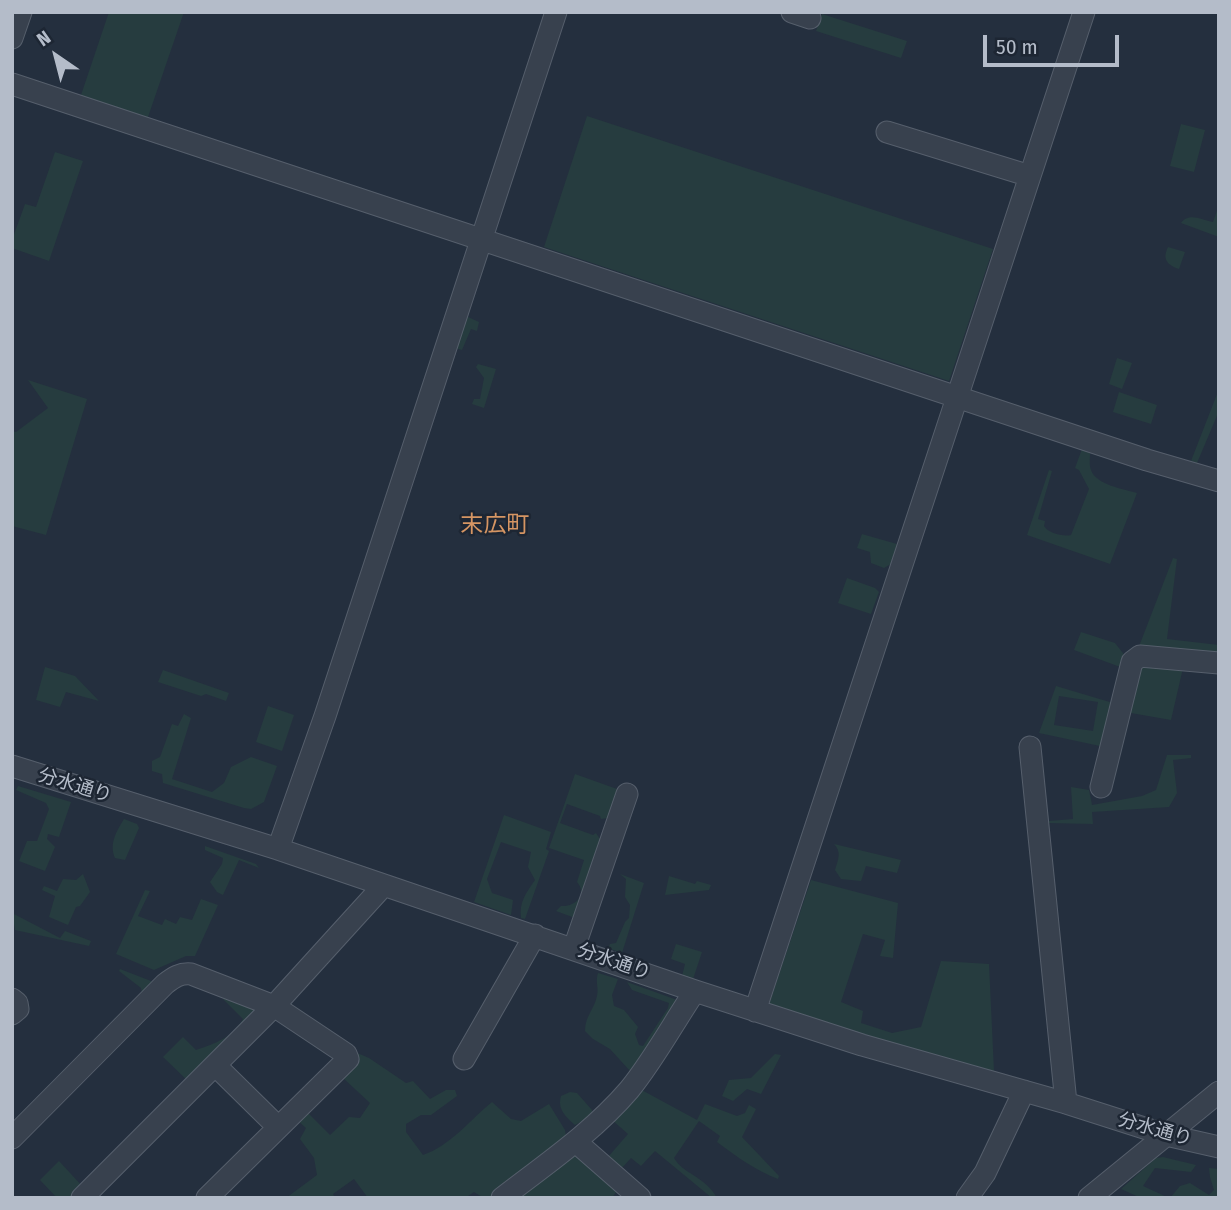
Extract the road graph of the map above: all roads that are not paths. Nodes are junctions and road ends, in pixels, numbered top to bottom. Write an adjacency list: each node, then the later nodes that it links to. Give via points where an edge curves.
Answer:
1 (21, 12): 4 (street)
2 (556, 12): 8 (street)
3 (1084, 12): 7 (street)
4 (12, 38)
5 (12, 84): 8 (street)
6 (887, 132): 7 (street)
7 (1030, 176): 9 (street)
8 (481, 239): 9 (street); 16 (street)
9 (957, 397): 10 (street); 23 (street)
10 (1219, 481)
11 (1219, 663): 14 (street, via 1140,656 1132,662)
12 (1030, 747): 29 (street)
13 (12, 766): 16 (street, 分水通り)
14 (1101, 787)
15 (627, 794): 19 (street)
16 (278, 849): 17 (street, 分水通り)
17 (384, 885): 18 (street, 分水通り); 22 (street)
18 (535, 935): 19 (street, 分水通り); 25 (street)
19 (574, 948): 20 (street, 分水通り)
20 (695, 991): 23 (street, 分水通り); 33 (street, via 631,1087)
21 (12, 999): 24 (street, via 18,1009)
22 (274, 1006): 26 (street); 30 (street, via 348,1059); 32 (street, via 191,974 175,976)
23 (755, 1011): 27 (street, 分水通り)
24 (12, 1014)
25 (464, 1059)
26 (215, 1065): 30 (street); 35 (street)
27 (1024, 1091): 29 (street, 分水通り); 39 (street, via 985,1173)
28 (1219, 1091): 31 (street)
29 (1066, 1103): 31 (street, 分水通り)
30 (278, 1127): 36 (street)
31 (1166, 1135): 34 (street, 分水通り); 40 (street)
32 (12, 1138)
33 (576, 1142): 37 (street); 38 (street)
34 (1219, 1147)
35 (82, 1198)
36 (207, 1198)
37 (502, 1198)
38 (640, 1198)
39 (967, 1198)
40 (1089, 1198)

